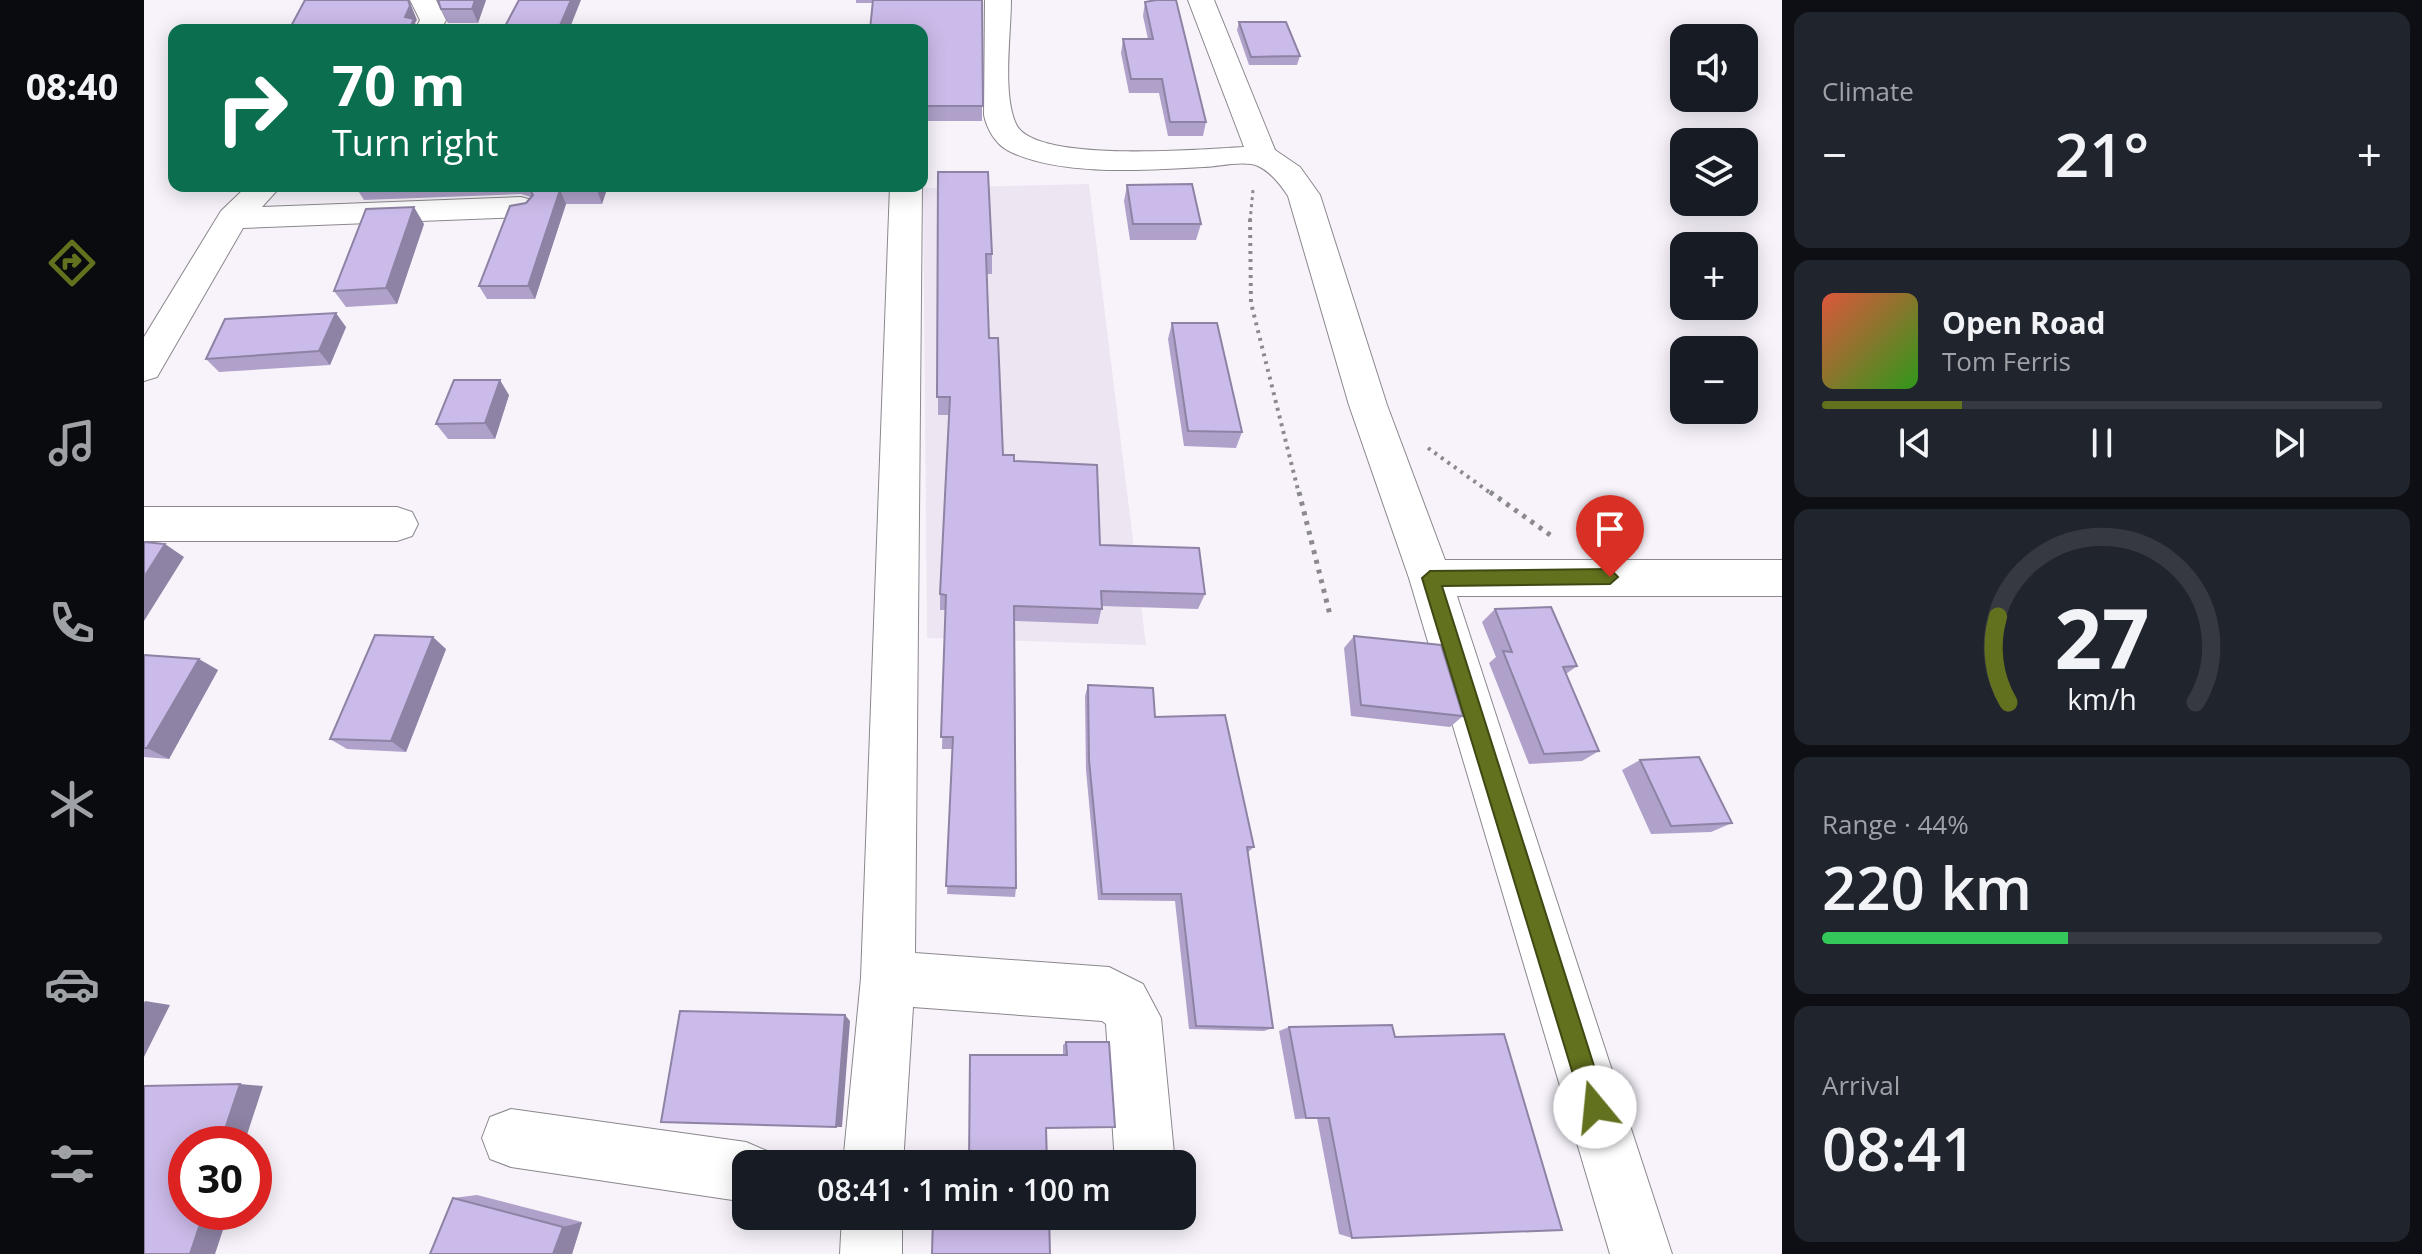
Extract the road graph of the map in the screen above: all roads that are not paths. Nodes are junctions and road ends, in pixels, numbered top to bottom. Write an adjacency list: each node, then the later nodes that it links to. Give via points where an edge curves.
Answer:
1 (423, 0): 4 (street)
2 (998, 0): 5 (street, via 997,104 1003,131 1025,150 1146,160)
3 (1201, 0): 5 (street)
4 (431, 24)
5 (1262, 155): 13 (street, via 1289,174 1304,195 1368,405)
6 (259, 192): 9 (street)
7 (906, 192): 15 (street)
8 (521, 207): 9 (street)
9 (232, 218): 10 (street)
10 (144, 368)
11 (144, 524): 12 (street)
12 (397, 524)
13 (1430, 578): 14 (street); 22 (street)
14 (1782, 578)
15 (888, 978): 17 (street); 18 (street, via 1109,994 1124,1003 1133,1018)
16 (511, 1138): 19 (street)
17 (874, 1150)
18 (1144, 1150)
19 (732, 1170)
20 (872, 1230): 21 (street)
21 (871, 1254)
22 (1641, 1254)

